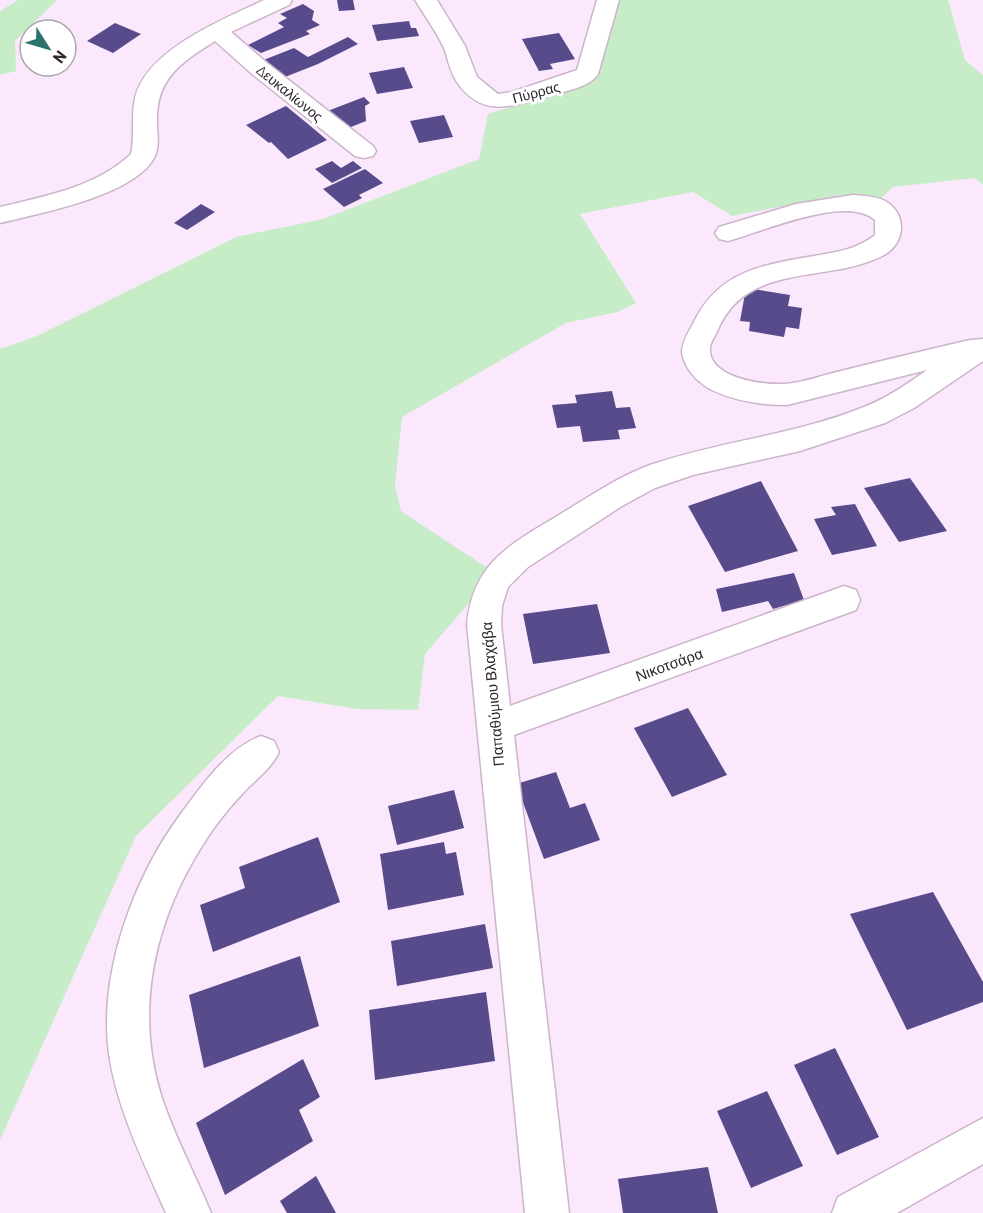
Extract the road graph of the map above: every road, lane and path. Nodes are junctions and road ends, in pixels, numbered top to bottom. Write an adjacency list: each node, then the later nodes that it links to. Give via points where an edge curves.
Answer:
1 (281, 0): 4 (street)
2 (426, 0): 3 (street, Πύρρας, via 454,46 467,80 483,96 497,101 587,74)
3 (608, 0)
4 (218, 32): 5 (street, Δευκαλίωνος); 6 (street, via 181,55 156,77 146,102 144,152 134,166 96,187)
5 (364, 151)
6 (0, 215)
7 (728, 233): 8 (street, via 843,203 878,208 891,221 888,238 876,249 750,279 724,296 696,346 695,356 705,371 730,386 759,394 787,394)
8 (983, 348): 10 (street, Παπαθύμιου Βλαχάβα, via 913,396 877,414 803,439 697,461 642,481 512,561 494,581 484,606)
9 (844, 600): 10 (street, Νικοτσάρα)
10 (494, 727): 14 (street, Παπαθύμιου Βλαχάβα)
11 (261, 752): 13 (street, via 210,803 173,861 143,930 129,992 130,1053 136,1079)
12 (983, 1140): 15 (street)
13 (189, 1213)
14 (547, 1213)
15 (854, 1213)

